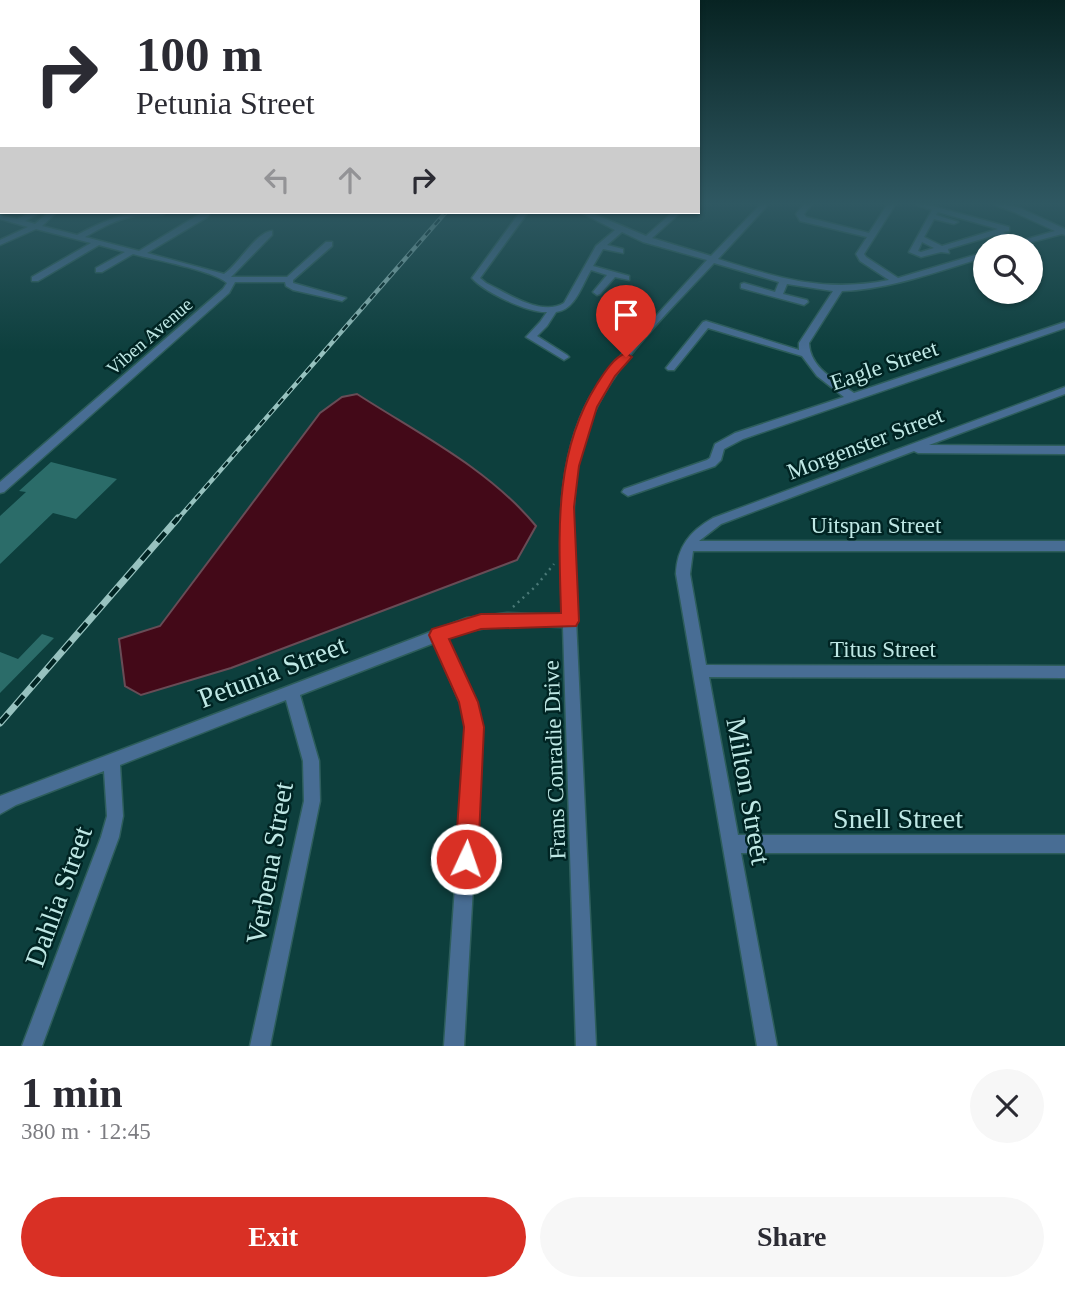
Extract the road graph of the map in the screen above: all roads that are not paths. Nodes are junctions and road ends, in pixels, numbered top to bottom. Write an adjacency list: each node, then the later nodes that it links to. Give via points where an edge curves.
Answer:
1 (64, 254): 16 (street)
2 (70, 254): 21 (street)
3 (133, 254): 18 (street)
4 (143, 254): 22 (street, Viben Avenue)
5 (251, 254): 22 (street)
6 (318, 254): 23 (street)
7 (494, 254): 32 (street, via 476,278 480,284 533,308)
8 (596, 254): 17 (street)
9 (694, 254): 14 (street)
10 (717, 254): 14 (street, Frans Conradie Drive)
11 (861, 254): 24 (street)
12 (951, 254): 15 (street)
13 (973, 257): 15 (street)
14 (712, 259): 25 (street); 45 (street, Frans Conradie Drive, via 610,374 590,407 571,466 567,507)
15 (963, 260): 24 (street)
16 (40, 267)
17 (587, 267): 19 (street); 32 (street, via 567,304)
18 (99, 270)
19 (613, 274): 20 (street); 28 (street)
20 (625, 278)
21 (35, 279)
22 (227, 279): 23 (street); 41 (street, Viben Avenue, via 231,286 226,291)
23 (289, 279): 30 (street, via 296,288)
24 (895, 279): 27 (street)
25 (784, 281): 27 (street); 29 (street)
26 (744, 286): 29 (street)
27 (839, 289): 34 (street, via 804,343)
28 (597, 292)
29 (778, 295): 31 (street)
30 (342, 298)
31 (804, 302)
32 (552, 311): 35 (street, via 531,337)
33 (1065, 325): 38 (street, Eagle Street)
34 (804, 354): 36 (street, via 706,324); 38 (street)
35 (564, 357)
36 (671, 368)
37 (1065, 390): 39 (street, Morgenster Street)
38 (853, 398): 42 (street, Eagle Street, via 739,436 719,447 710,463)
39 (909, 449): 40 (street); 43 (street, Morgenster Street, via 718,521 700,531)
40 (1065, 450)
41 (0, 489)
42 (628, 492)
43 (688, 546): 44 (street, Uitspan Street); 47 (street, Milton Street, via 683,574)
44 (1065, 546)
45 (570, 621): 46 (street, Petunia Street, via 481,621); 57 (street, Frans Conradie Drive)
46 (438, 635): 49 (street, Petunia Street); 56 (street, via 468,702 474,727)
47 (701, 671): 48 (street, Titus Street); 52 (street, Milton Street)
48 (1065, 672)
49 (291, 691): 50 (street, Petunia Street); 55 (street, Verbena Street, via 311,761 312,801)
50 (112, 761): 51 (street, Petunia Street); 54 (street, Dahlia Street, via 115,816 110,837)
51 (0, 806)
52 (731, 844): 53 (street, Snell Street); 58 (street, Milton Street)
53 (1065, 844)
54 (32, 1046)
55 (260, 1046)
56 (454, 1046)
57 (586, 1046)
58 (767, 1046)

